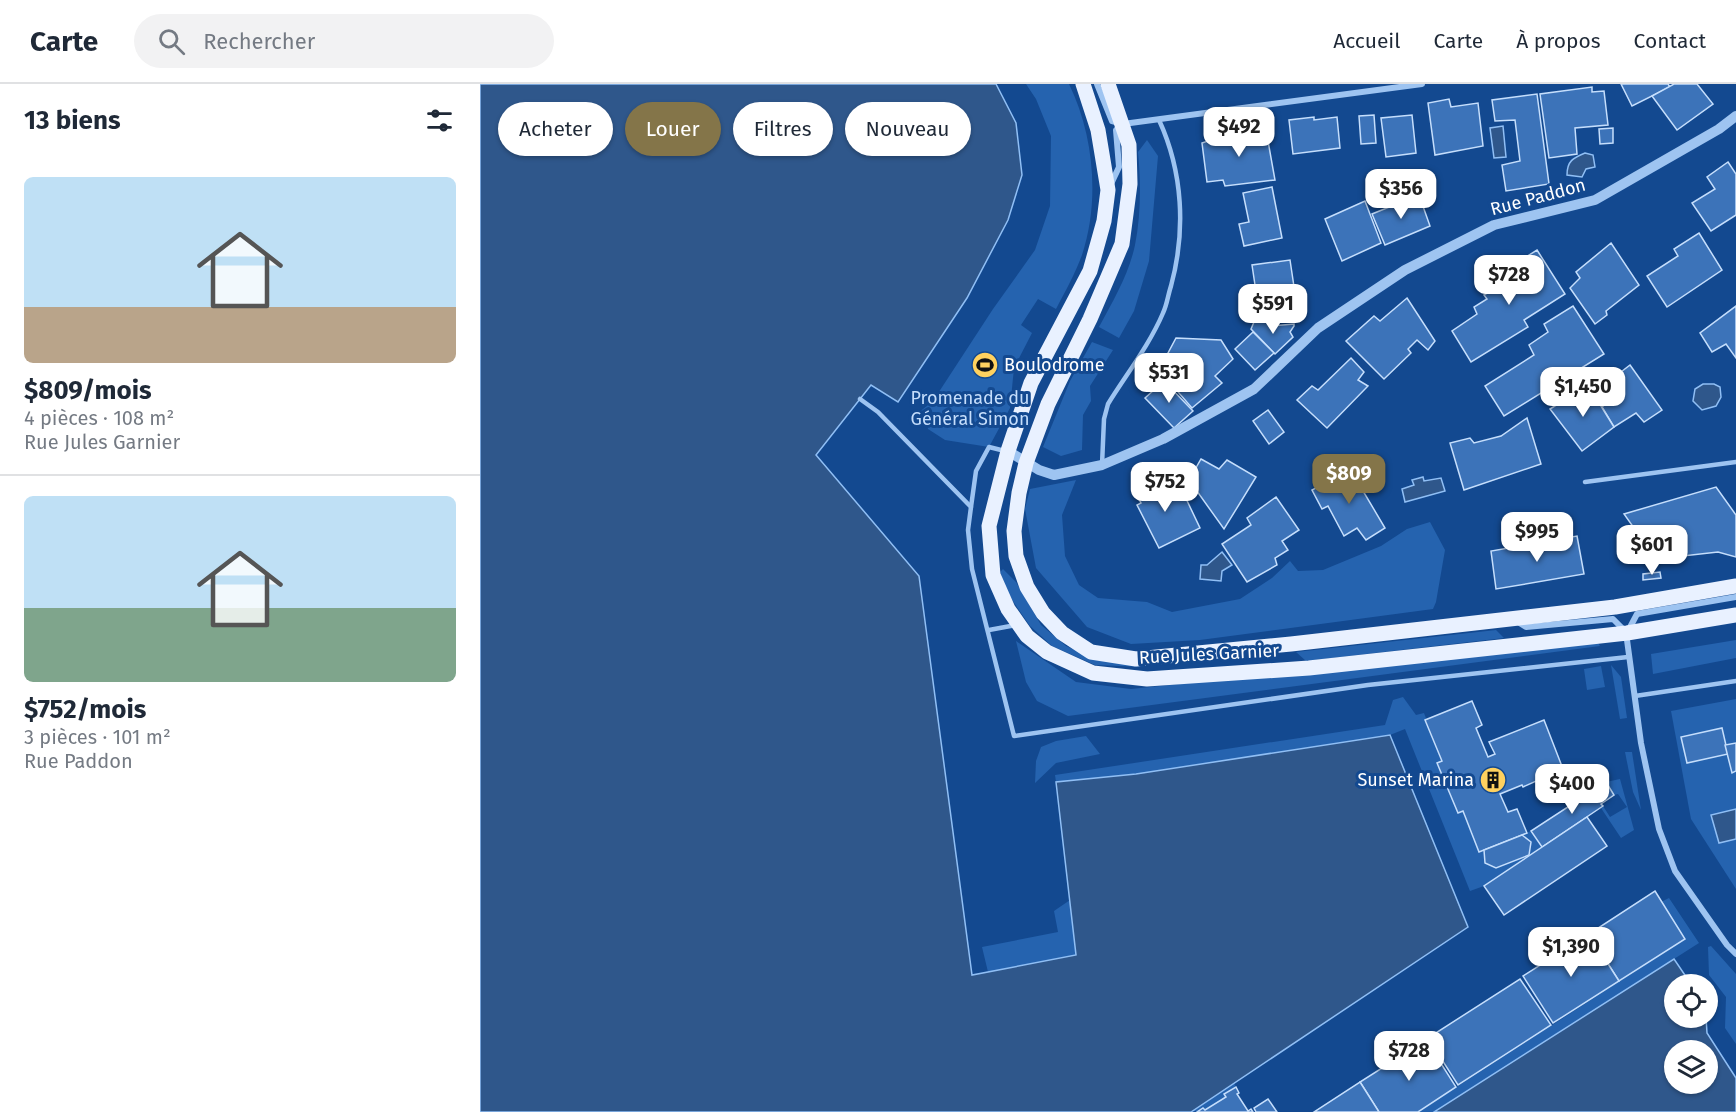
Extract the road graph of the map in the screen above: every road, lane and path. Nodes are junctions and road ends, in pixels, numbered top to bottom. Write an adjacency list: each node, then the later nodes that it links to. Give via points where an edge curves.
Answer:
1 (1083, 84): 8 (main road, Rue Jules Garnier, via 1098,130)
2 (1097, 84): 7 (street, via 1112,121)
3 (1108, 84): 7 (main road, Rue Jules Garnier)
4 (1422, 84): 6 (street)
5 (1736, 116): 14 (street, Rue Paddon, via 1595,200 1494,225 1405,270 1318,328 1254,389 1163,439)
6 (1159, 120): 7 (street); 14 (lane, via 1168,140 1180,195 1181,232 1175,270 1163,313 1108,404)
7 (1123, 124): 8 (street, via 1116,129 1119,167); 13 (main road, Rue Jules Garnier, via 1129,145 1130,183 1122,244 1048,404)
8 (1108, 190): 9 (main road, Rue Jules Garnier, via 1090,271)
9 (1034, 376): 11 (main road, Rue Jules Garnier); 13 (main road, via 1040,400 1021,448)
10 (860, 399): 16 (lane, via 878,412)
11 (1008, 451): 13 (street, Rue Paddon); 16 (lane, via 989,447 976,471); 18 (main road, via 1015,469 1006,509 1006,554); 22 (main road, Rue Jules Garnier, via 989,526 993,575)
12 (1736, 462): 15 (lane)
13 (1026, 463): 14 (street, Rue Paddon, via 1054,475); 18 (main road, Rue Jules Garnier, via 1014,531 1016,556)
14 (1102, 465)
15 (1585, 482)
16 (970, 507): 23 (lane, via 972,568)
17 (1736, 586): 21 (main road, Rue Jules Garnier, via 1615,607)
18 (1027, 587): 21 (main road, Rue Jules Garnier, via 1043,613 1062,633 1091,652 1136,659)
19 (1736, 597): 24 (street, via 1637,614)
20 (1736, 615): 24 (main road, Rue Jules Garnier)
21 (1512, 619): 24 (street, via 1527,627 1613,619)
22 (1018, 624): 23 (lane); 24 (main road, Rue Jules Garnier, via 1047,652 1093,673 1147,680 1309,668)
23 (989, 630): 25 (lane, via 1014,736 1368,685)
24 (1627, 633): 25 (street)
25 (1628, 657): 27 (street)
26 (1736, 681): 27 (lane)
27 (1635, 696): 28 (street, via 1659,829 1676,871)
28 (1736, 954)

